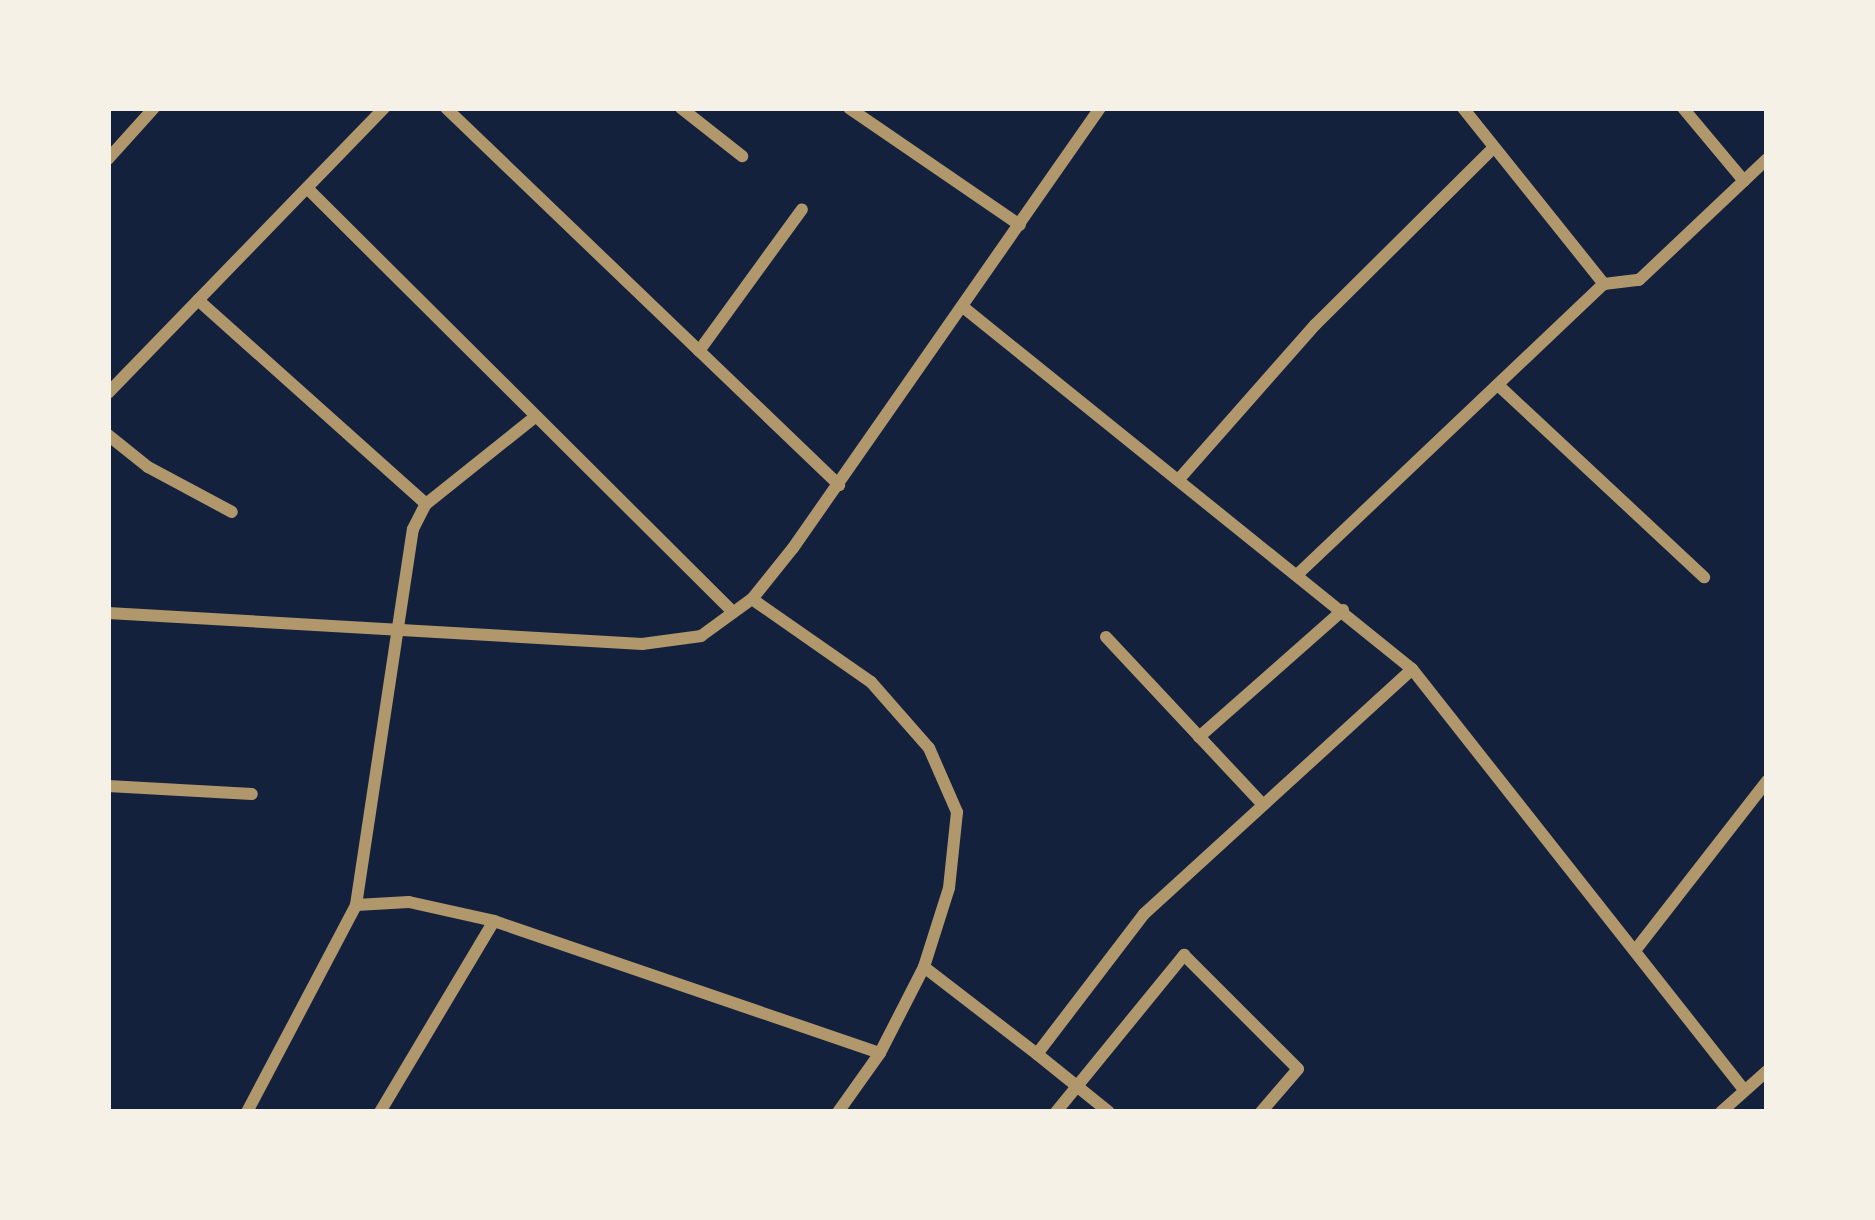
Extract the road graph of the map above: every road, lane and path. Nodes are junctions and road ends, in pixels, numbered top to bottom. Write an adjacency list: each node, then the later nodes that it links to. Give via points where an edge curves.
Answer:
1 (154, 108): 11 (street)
2 (385, 108): 14 (street)
3 (446, 108): 20 (street)
4 (681, 108): 10 (street)
5 (849, 108): 16 (street)
6 (1100, 108): 16 (street)
7 (1463, 108): 9 (street)
8 (1683, 108): 13 (street)
9 (1494, 146): 17 (street); 25 (street, via 1315,325)
10 (742, 156)
11 (108, 159)
12 (1767, 160): 13 (street)
13 (1744, 181): 17 (street, via 1639,280)
14 (307, 188): 18 (street); 23 (street)
15 (802, 209): 20 (street)
16 (1020, 225): 19 (street)
17 (1604, 284): 21 (street)
18 (198, 300): 22 (street); 27 (street)
19 (963, 307): 25 (street); 26 (street)
20 (699, 351): 26 (street)
21 (1498, 385): 29 (street); 30 (street)
22 (108, 393)
23 (535, 417): 27 (street); 33 (street)
24 (108, 435): 28 (street, via 148,467)
25 (1180, 478): 29 (street)
26 (839, 485): 31 (street)
27 (426, 504): 35 (street, via 413,529)
28 (232, 512)
29 (1299, 573): 32 (street)
30 (1704, 577)
31 (752, 599): 33 (street); 46 (street, via 871,682 929,748 957,812 949,888)
32 (1343, 610): 37 (street); 38 (street)
33 (733, 613): 35 (street, via 701,636 642,644)
34 (108, 614): 35 (street)
35 (397, 629): 43 (street)
36 (1106, 637): 38 (street)
37 (1412, 669): 42 (street); 45 (street)
38 (1199, 737): 42 (street)
39 (1767, 781): 45 (street)
40 (108, 786): 41 (street)
41 (252, 794)
42 (1263, 805): 48 (street, via 1144,914)
43 (356, 904): 44 (street, via 409,902); 52 (street)
44 (494, 921): 47 (street); 53 (street)
45 (1637, 948): 51 (street)
46 (924, 967): 47 (street); 48 (street)
47 (880, 1053): 54 (street)
48 (1036, 1054): 50 (street)
49 (1767, 1071): 51 (street)
50 (1076, 1086): 55 (street); 56 (street); 57 (street, via 1184,955 1298,1069)
51 (1741, 1086): 58 (street)
52 (247, 1112)
53 (380, 1112)
54 (838, 1112)
55 (1056, 1112)
56 (1109, 1112)
57 (1262, 1112)
58 (1721, 1112)

